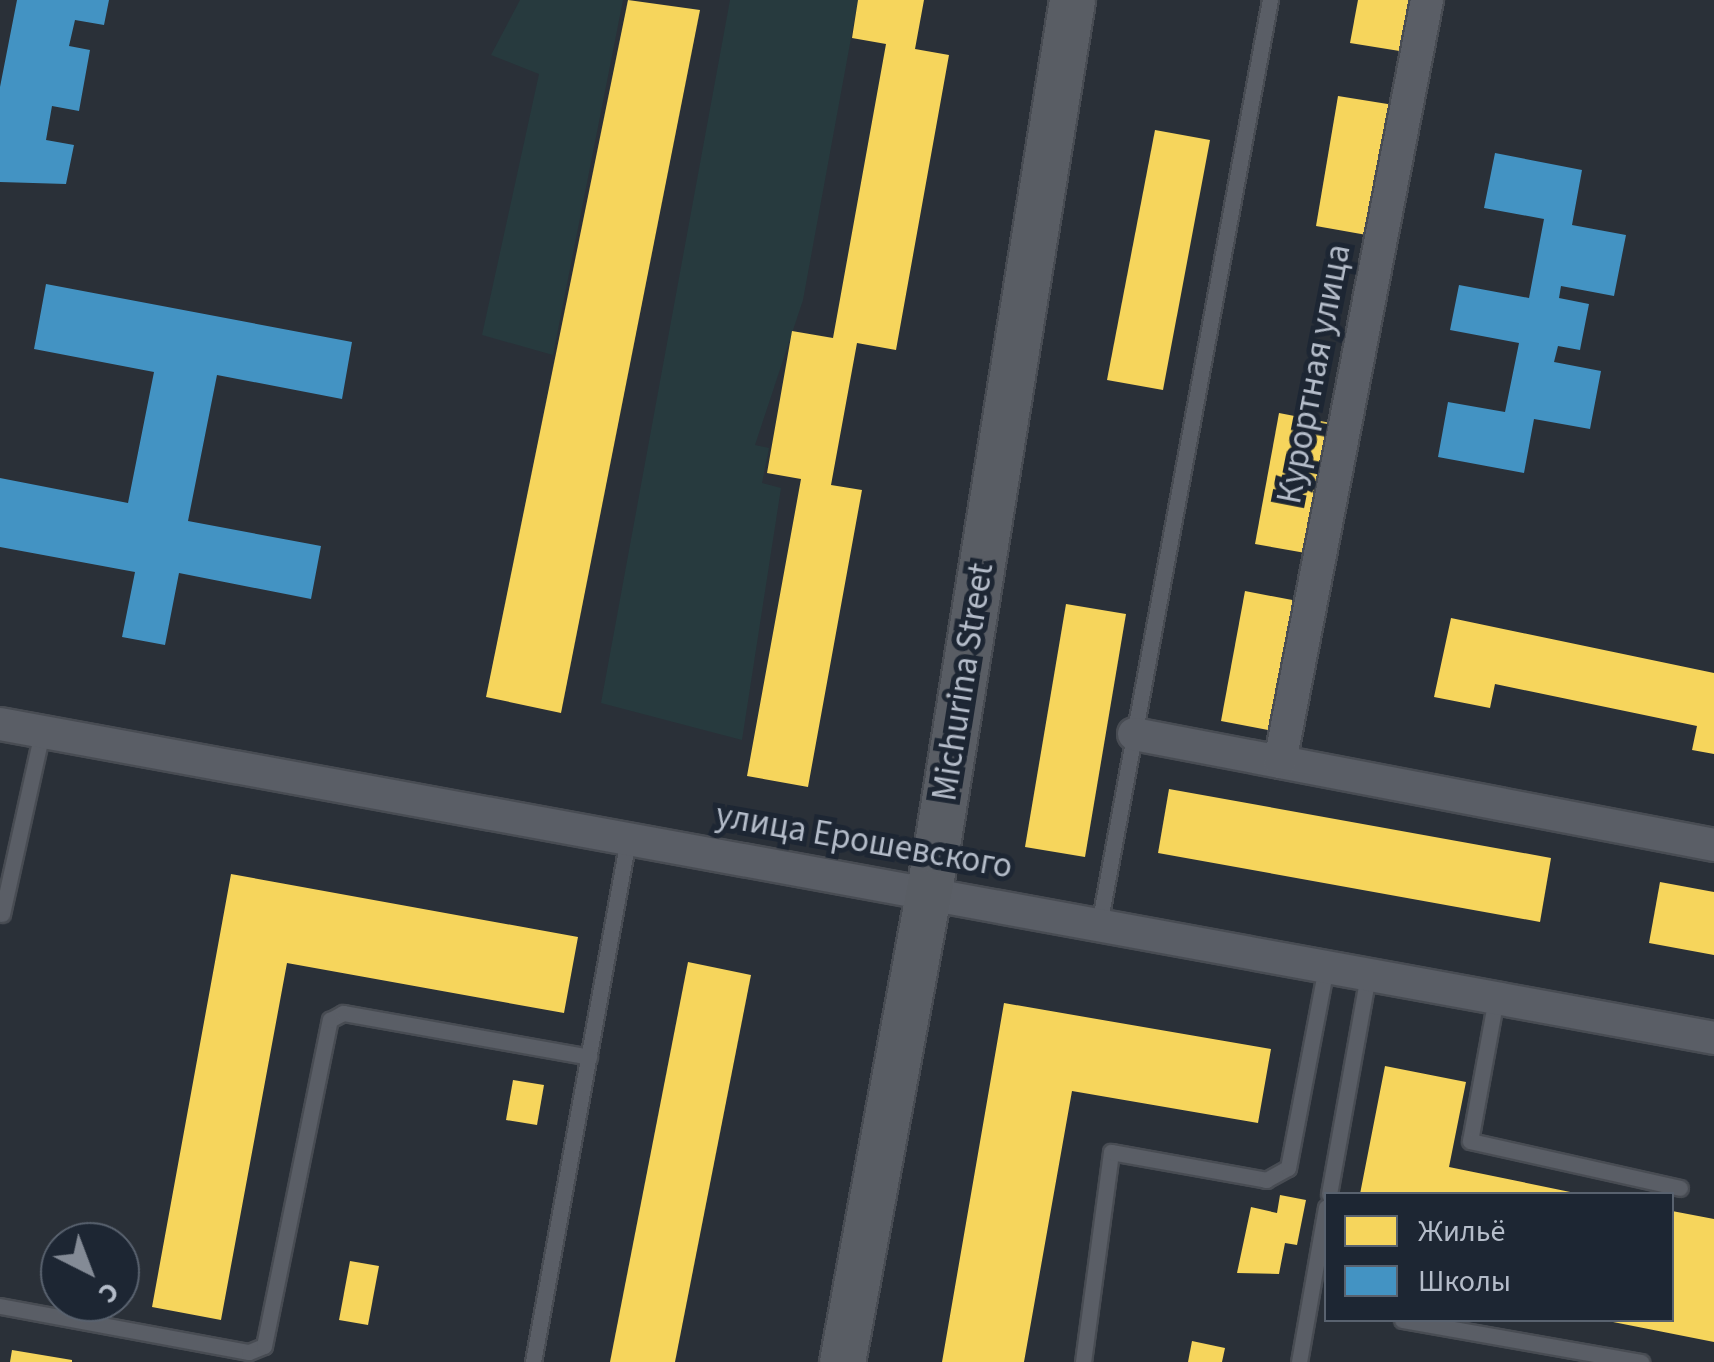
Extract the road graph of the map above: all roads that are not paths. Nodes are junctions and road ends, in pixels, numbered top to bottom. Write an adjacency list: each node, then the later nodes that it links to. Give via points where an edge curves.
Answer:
1 (1072, 0): 10 (main road, Michurina Street)
2 (1270, 0): 6 (lane)
3 (1427, 0): 7 (street, Курортная улица)
4 (0, 724): 5 (street, улица Ерошевского)
5 (42, 732): 8 (street, улица Ерошевского); 11 (lane)
6 (1134, 734): 7 (street); 12 (lane)
7 (1280, 762): 9 (street)
8 (628, 839): 10 (street, улица Ерошевского); 17 (lane)
9 (1714, 845)
10 (929, 894): 12 (street, улица Ерошевского); 26 (main road, Michurina Street)
11 (2, 914)
12 (1099, 925): 13 (street, улица Ерошевского)
13 (1326, 967): 14 (street, улица Ерошевского); 27 (lane, via 1288,1168 1266,1180 1111,1152)
14 (1368, 974): 15 (street, улица Ерошевского); 19 (lane)
15 (1496, 998): 16 (street, улица Ерошевского); 18 (lane, via 1470,1141)
16 (1714, 1038)
17 (588, 1057): 22 (lane, via 343,1013 330,1020 264,1346 249,1352); 25 (lane)
18 (1680, 1188)
19 (1329, 1192)
20 (1324, 1218): 21 (lane)
21 (1309, 1303): 23 (lane); 28 (lane)
22 (0, 1306)
23 (1324, 1306)
24 (1413, 1322): 29 (lane)
25 (533, 1362)
26 (842, 1362)
27 (1082, 1362)
28 (1299, 1362)
29 (1641, 1362)

